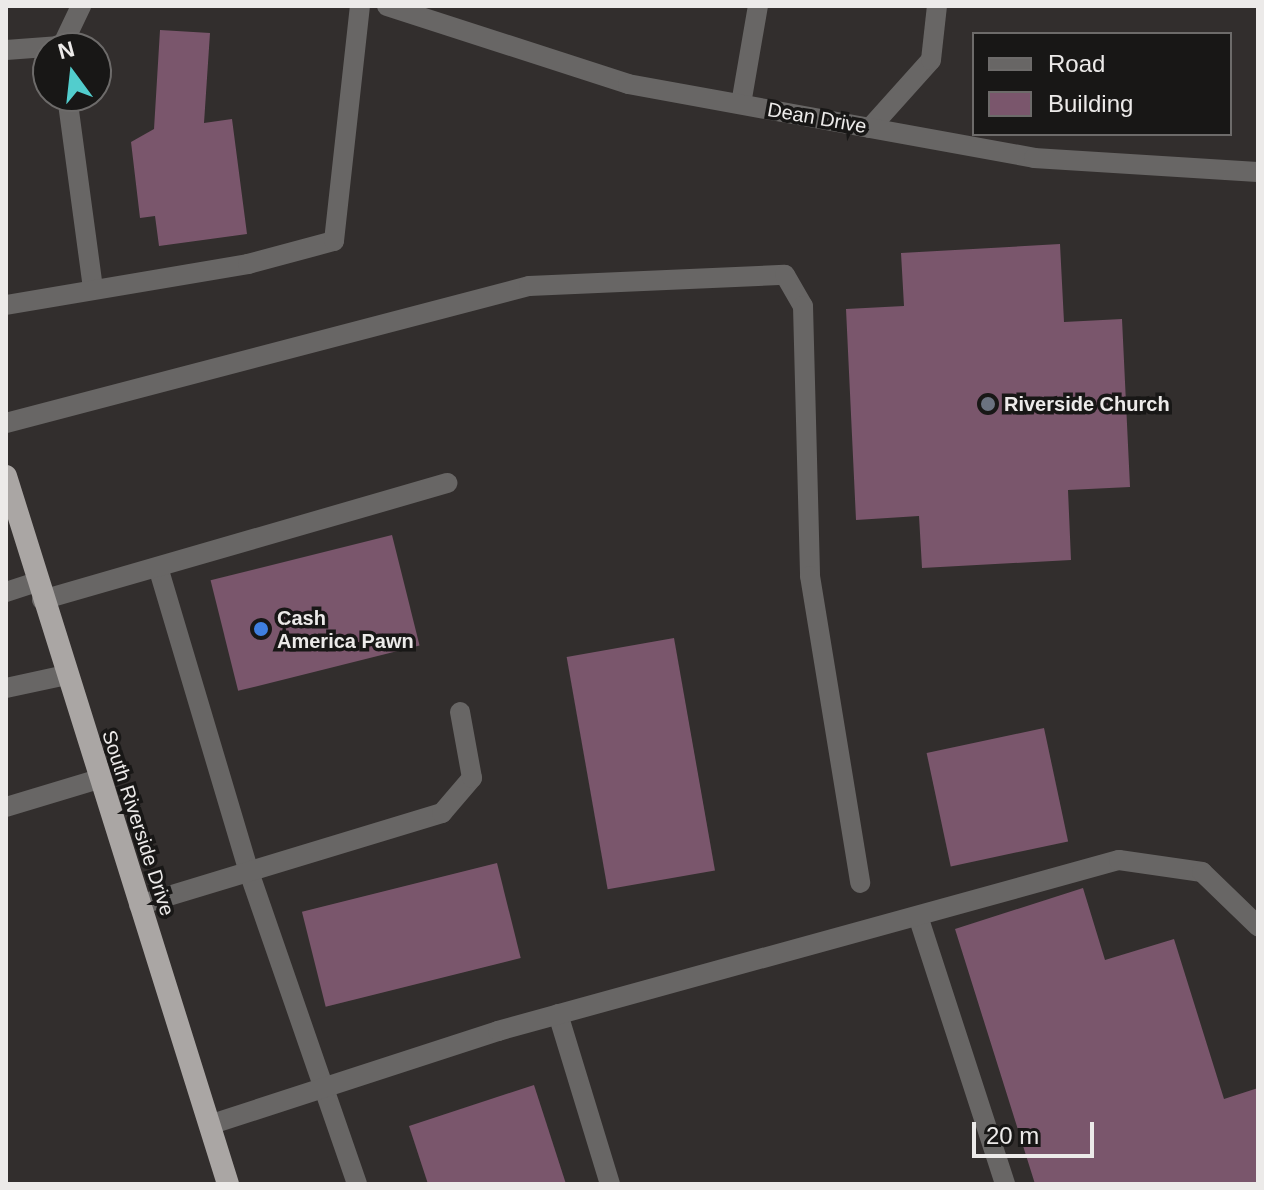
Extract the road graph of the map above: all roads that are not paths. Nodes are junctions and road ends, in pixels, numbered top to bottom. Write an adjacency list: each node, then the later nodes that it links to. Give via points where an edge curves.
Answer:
1 (81, 6): 6 (street)
2 (360, 6): 13 (street, via 334,241 248,264)
3 (387, 6): 9 (street, Dean Drive, via 628,84)
4 (758, 6): 9 (street)
5 (937, 6): 11 (street, via 931,60)
6 (68, 32)
7 (32, 49): 8 (street)
8 (6, 50)
9 (741, 104): 11 (street, Dean Drive)
10 (69, 112): 13 (street)
11 (870, 128): 12 (street, Dean Drive, via 1034,158)
12 (1258, 172)
13 (93, 288): 14 (street)
14 (6, 305)
15 (6, 423): 27 (street, via 529,286 785,275 803,306 810,576)
16 (6, 476): 19 (highway, South Riverside Drive)
17 (447, 483): 18 (street)
18 (158, 567): 19 (street); 26 (street)
19 (40, 591): 20 (street); 21 (highway, South Riverside Drive)
20 (6, 592)
21 (66, 675): 22 (street); 24 (highway, South Riverside Drive)
22 (6, 688)
23 (460, 712): 26 (street, via 472,778 442,813)
24 (99, 779): 25 (street); 28 (highway, South Riverside Drive)
25 (6, 807)
26 (249, 872): 28 (street); 32 (street)
27 (860, 883)
28 (139, 905): 33 (highway, South Riverside Drive)
29 (918, 916): 30 (street, via 1119,860 1202,872); 31 (street); 37 (street)
30 (1258, 926)
31 (558, 1014): 32 (street); 36 (street)
32 (325, 1089): 33 (street); 35 (street)
33 (209, 1125): 34 (highway, South Riverside Drive)
34 (228, 1184)
35 (357, 1184)
36 (610, 1184)
37 (1005, 1184)

